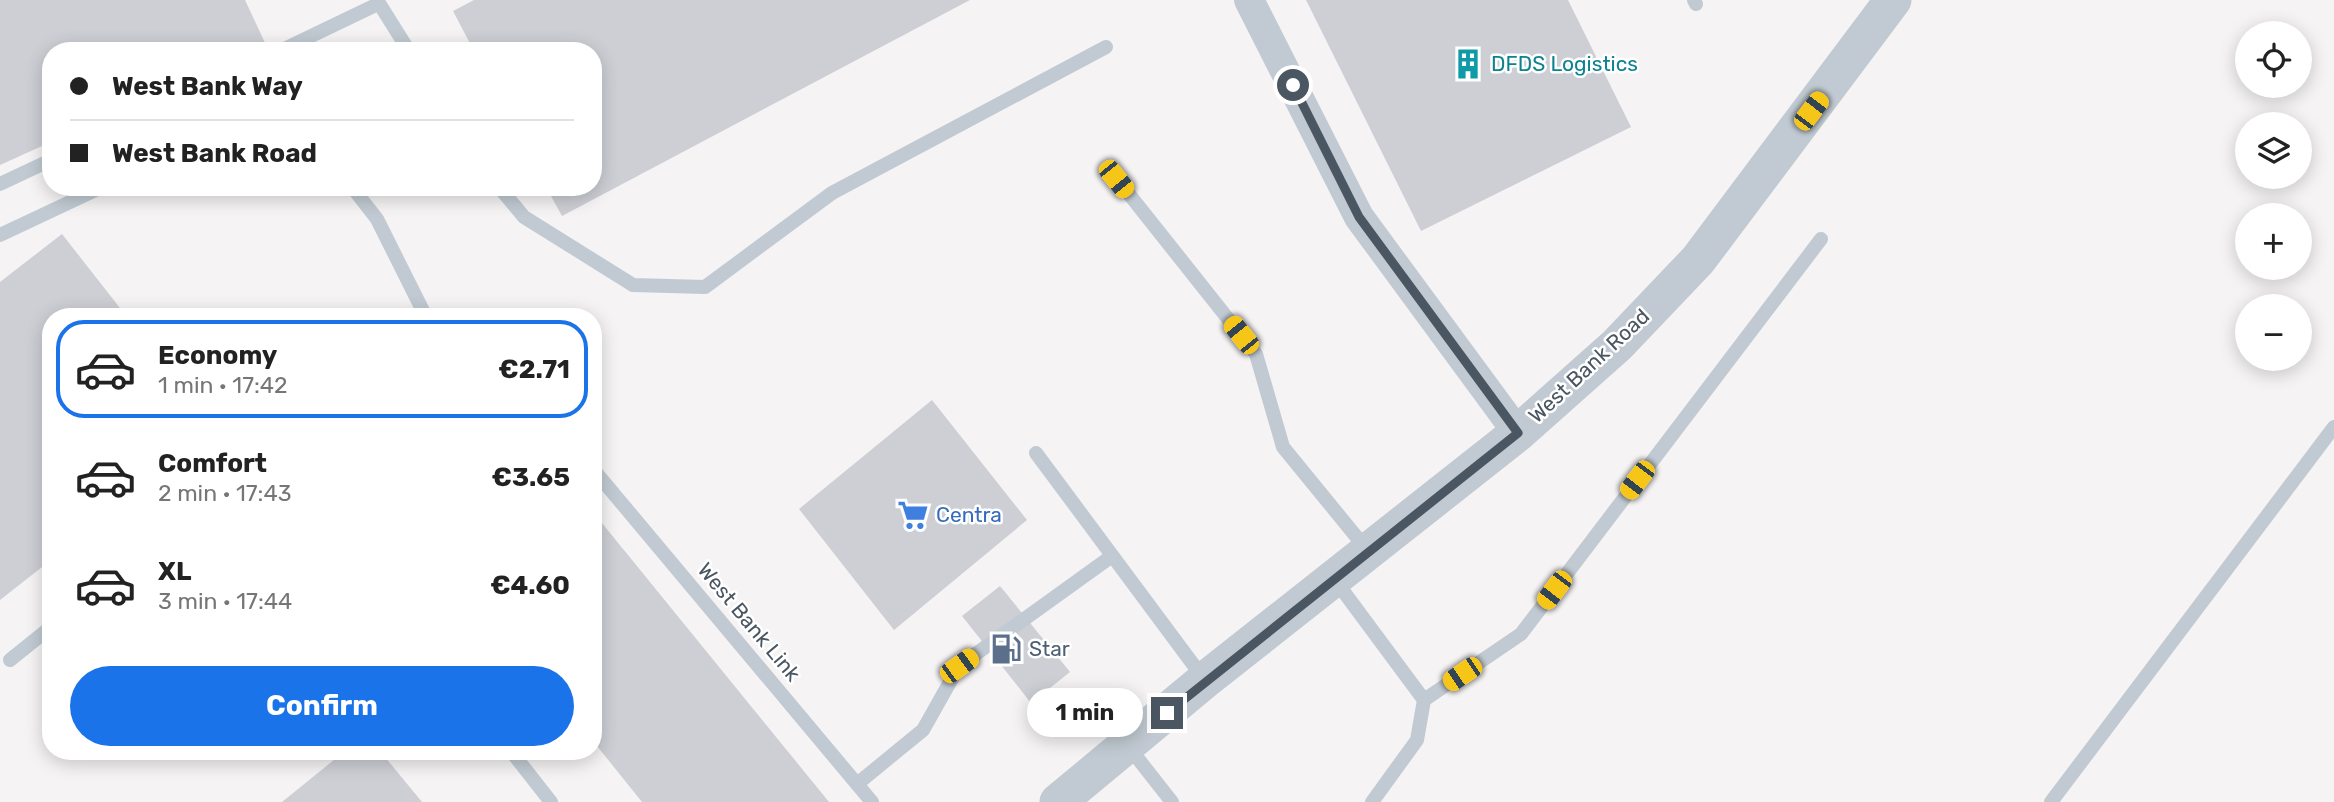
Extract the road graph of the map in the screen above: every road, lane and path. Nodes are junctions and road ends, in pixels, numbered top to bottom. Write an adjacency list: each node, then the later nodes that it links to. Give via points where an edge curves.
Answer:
1 (1248, 0): 17 (street, via 1359,217)
2 (1893, 0): 17 (street, West Bank Road, via 1698,260 1617,345)
3 (377, 2): 4 (lane); 5 (lane)
4 (298, 42)
5 (403, 42)
6 (1106, 47): 12 (lane, via 832,194 705,287 633,285 524,217)
7 (42, 164): 9 (lane)
8 (1116, 179): 20 (lane, via 1256,354 1283,447)
9 (0, 184)
10 (84, 196): 13 (lane)
11 (359, 196): 15 (lane, via 377,219)
12 (506, 196)
13 (0, 235)
14 (1821, 239): 26 (lane, via 1521,634)
15 (422, 308)
16 (2334, 427): 35 (lane)
17 (1518, 433): 20 (street, West Bank Road)
18 (1036, 453): 21 (lane)
19 (602, 480): 29 (lane, West Bank Link)
20 (1368, 552): 22 (street, West Bank Road)
21 (1112, 556): 25 (lane); 29 (lane, via 959,666 923,730)
22 (1335, 580): 25 (street, West Bank Road); 26 (lane)
23 (42, 634): 24 (lane)
24 (10, 660)
25 (1205, 680): 27 (street, West Bank Road)
26 (1424, 700): 30 (lane, via 1417,740)
27 (1128, 746): 33 (street, West Bank Road); 34 (lane)
28 (518, 760): 31 (lane)
29 (857, 784): 32 (lane, West Bank Link)
30 (1377, 799)
31 (551, 802)
32 (872, 802)
33 (1058, 802)
34 (1172, 802)
35 (2051, 802)

